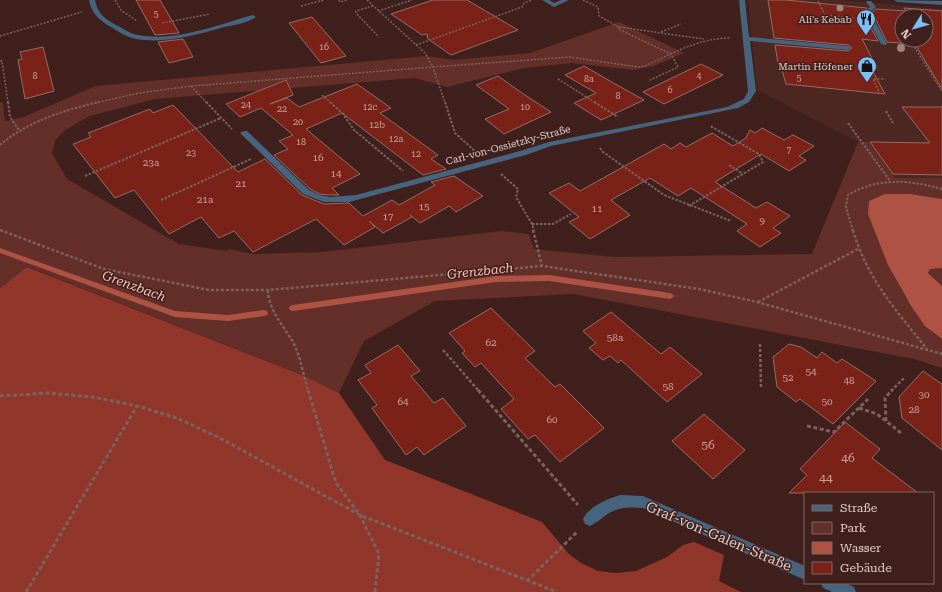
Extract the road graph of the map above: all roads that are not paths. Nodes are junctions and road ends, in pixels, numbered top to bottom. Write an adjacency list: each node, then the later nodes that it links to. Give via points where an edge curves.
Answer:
1 (92, 0): 8 (street, via 94,9 103,19 126,33 142,38 195,32)
2 (545, 0): 3 (street, via 554,5)
3 (566, 0)
4 (742, 0): 9 (street, Carl-von-Ossietzky-Straße)
5 (897, 0): 7 (street)
6 (869, 2): 10 (street, via 873,7 867,12)
7 (942, 3)
8 (254, 18)
9 (746, 39): 11 (street); 12 (street, Carl-von-Ossietzky-Straße, via 752,96 740,105 549,144 351,199 325,200 306,192)
10 (884, 43)
11 (848, 48)
12 (244, 134)
13 (590, 519): 14 (street, Graf-von-Galen-Straße, via 617,502 643,502)
14 (804, 573)
15 (830, 584): 16 (street)
16 (849, 592)

